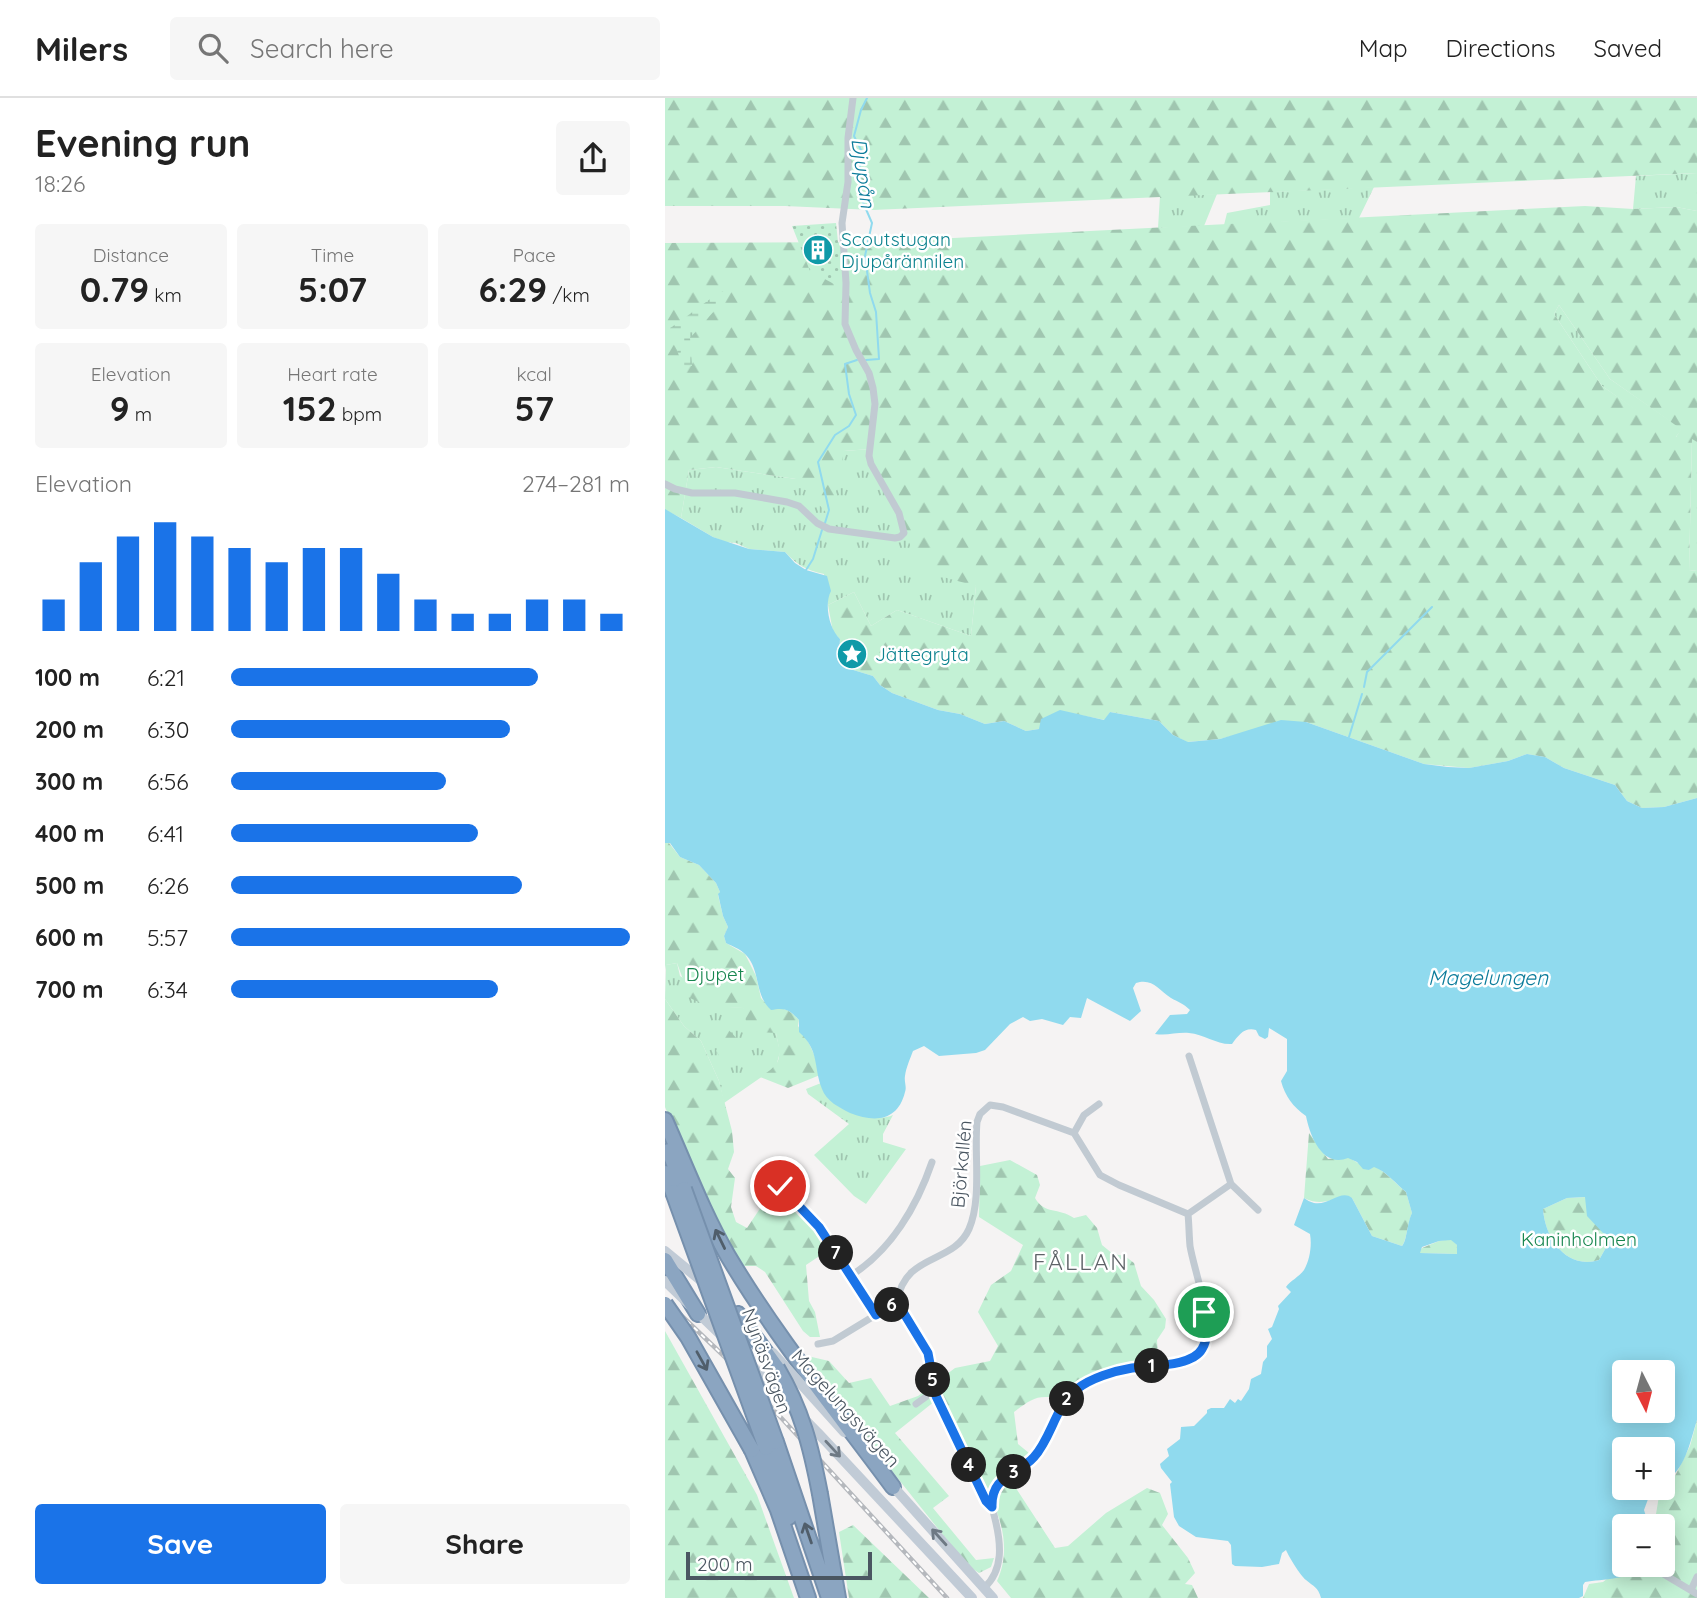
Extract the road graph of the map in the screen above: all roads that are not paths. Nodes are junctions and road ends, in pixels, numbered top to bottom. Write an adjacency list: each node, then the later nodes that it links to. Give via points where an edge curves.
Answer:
1 (853, 98): 2 (street, via 842,223 845,324 873,388 871,464 899,513 904,533 895,538 828,529 787,502 735,493 692,493)
2 (665, 484)
3 (1189, 1056): 11 (street)
4 (1099, 1104): 6 (street, via 1084,1115)
5 (665, 1120): 12 (highway)
6 (1074, 1133): 14 (street, via 1101,1175); 18 (street, Björkallén, via 1003,1107 985,1109 977,1122 973,1215 968,1230 954,1249 916,1267)
7 (665, 1139): 12 (highway, Nynäsvägen)
8 (932, 1162): 17 (street, via 901,1226 880,1252)
9 (760, 1170): 17 (street, via 819,1227)
10 (665, 1174): 12 (highway, Nynäsvägen)
11 (1231, 1184): 13 (street); 14 (street)
12 (683, 1189): 26 (highway, Nynäsvägen, bridge); 27 (highway, one-way to 12, via 779,1334)
13 (1258, 1210)
14 (1188, 1214): 28 (street, via 1207,1329 1203,1348 1190,1359 1132,1368 1077,1389 1032,1460 997,1485)
15 (665, 1251): 21 (main road, Magelungsvägen)
16 (666, 1270): 20 (highway)
17 (850, 1276): 22 (street)
18 (897, 1302): 22 (street); 24 (street, via 928,1353)
19 (665, 1304): 26 (highway, one-way to 26, bridge)
20 (698, 1314): 37 (main road, Magelungsvägen, one-way to 37)
21 (738, 1314): 27 (main road, Magelungsvägen); 36 (highway, bridge, via 777,1368 806,1428)
22 (876, 1315): 23 (street, via 833,1341)
23 (818, 1344)
24 (934, 1391): 25 (street); 28 (street)
25 (916, 1404)
26 (765, 1447): 33 (highway, via 778,1510); 34 (highway, Nynäsvägen); 35 (highway, Nynäsvägen, one-way to 26)
27 (893, 1487): 31 (main road, Magelungsvägen, one-way to 27)
28 (992, 1507): 31 (street, via 999,1560 995,1575)
29 (1669, 1577): 32 (street)
30 (1697, 1577): 32 (street)
31 (984, 1588): 37 (main road); 38 (main road, Magelungsvägen)
32 (1694, 1592)
33 (808, 1598)
34 (815, 1598)
35 (829, 1598)
36 (838, 1598)
37 (973, 1598)
38 (993, 1598)

